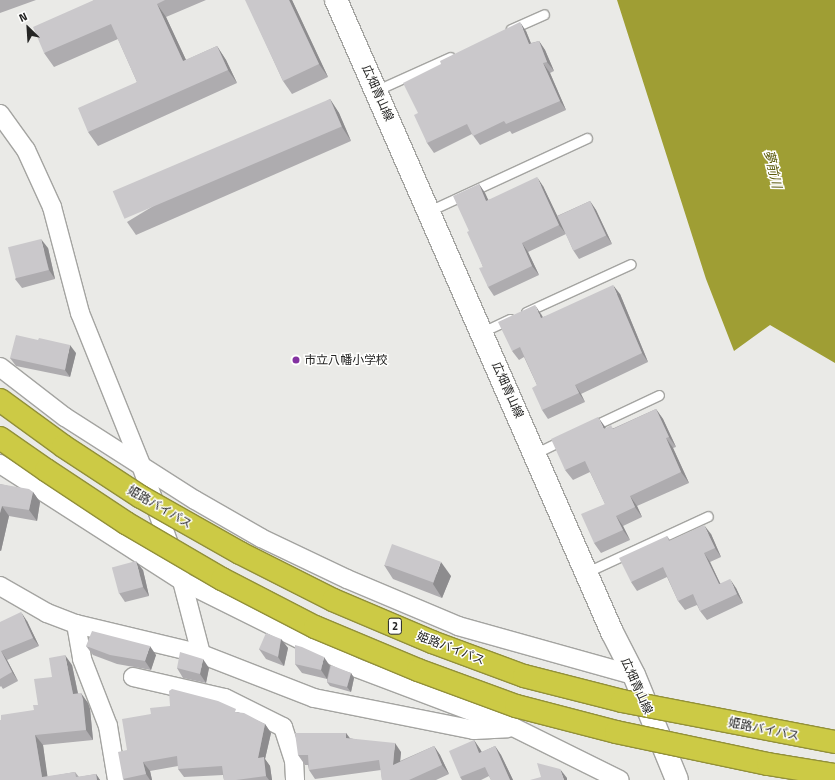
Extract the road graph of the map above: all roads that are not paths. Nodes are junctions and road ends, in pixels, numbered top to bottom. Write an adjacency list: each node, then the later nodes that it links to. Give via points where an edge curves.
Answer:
1 (336, 0): 5 (main road, 広畑青山線)
2 (544, 14): 3 (lane)
3 (500, 34)
4 (457, 54): 5 (lane)
5 (377, 90): 8 (main road, 広畑青山線)
6 (0, 114): 17 (street, via 26,150 52,208 80,313)
7 (587, 138): 8 (lane)
8 (429, 211): 10 (main road, 広畑青山線)
9 (631, 264): 10 (lane)
10 (482, 332): 15 (main road, 広畑青山線)
11 (0, 367): 17 (street, via 65,417)
12 (659, 395): 15 (lane)
13 (0, 400): 27 (highway, 姫路バイパス / 2, bridge, via 141,497 233,549 334,600 432,642 524,676 622,702)
14 (0, 438): 28 (highway, bridge, via 126,523 222,579 315,626 418,670 516,706 616,732 768,764)
15 (536, 453): 19 (main road, 広畑青山線)
16 (0, 464): 20 (street)
17 (141, 465): 20 (street); 24 (street, via 261,538 361,585 458,626)
18 (708, 516): 19 (lane)
19 (587, 572): 24 (main road, 広畑青山線)
20 (182, 581): 23 (street); 26 (street, via 357,668)
21 (0, 586): 22 (street, via 47,614)
22 (76, 624): 23 (street); 29 (street, via 82,659 108,726)
23 (201, 654): 26 (street, via 314,698 474,730)
24 (634, 675): 32 (main road, 広畑青山線)
25 (133, 677): 30 (street, via 225,698 283,727 294,760)
26 (513, 727): 31 (street)
27 (835, 742)
28 (835, 775)
29 (117, 780)
30 (295, 780)
31 (620, 780)
32 (677, 780)

